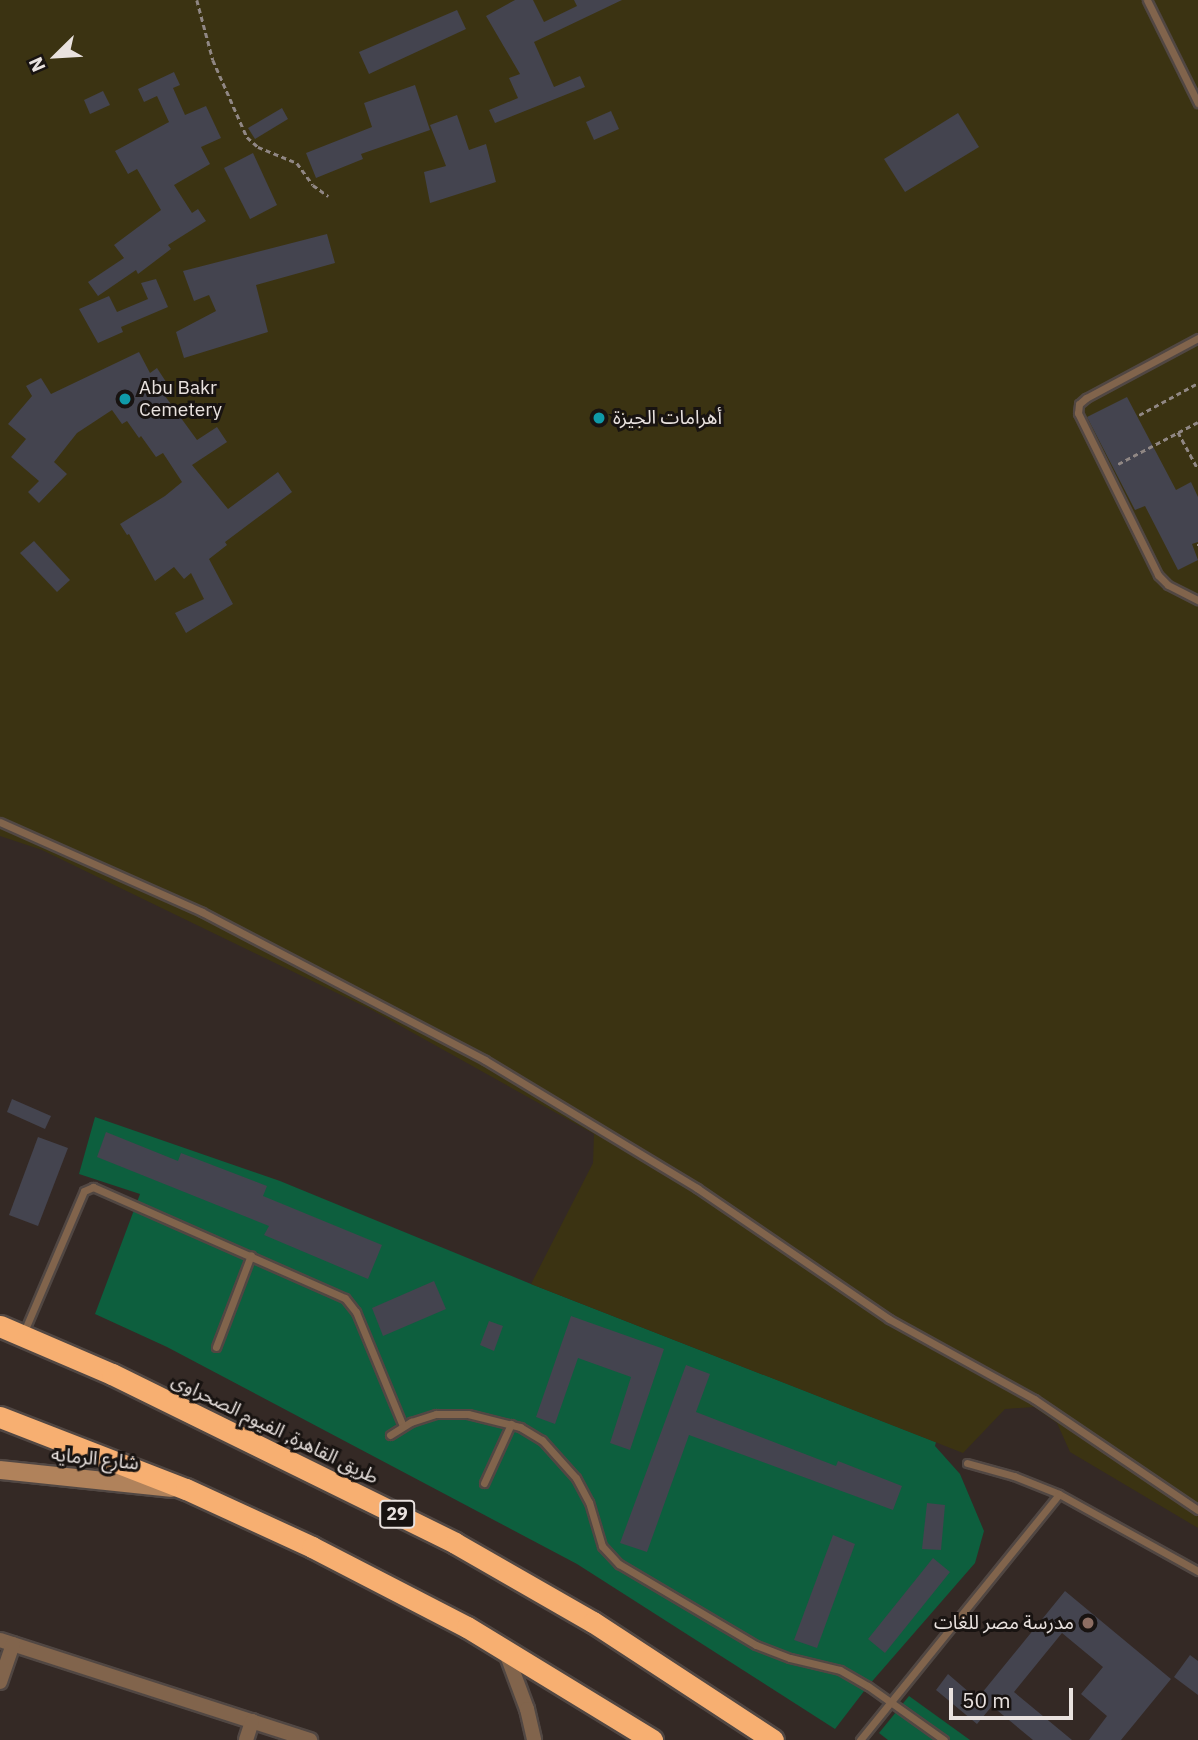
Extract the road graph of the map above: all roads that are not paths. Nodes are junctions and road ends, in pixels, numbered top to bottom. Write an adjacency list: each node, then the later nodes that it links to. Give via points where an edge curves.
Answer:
1 (1147, 0): 2 (lane)
2 (1198, 103)
3 (1198, 338): 4 (lane, via 1079,404 1079,417 1161,579)
4 (1198, 600)
5 (0, 822): 19 (lane, via 202,912 485,1060 685,1181 889,1319 1034,1399)
6 (251, 1255): 8 (lane, via 88,1188); 9 (lane); 12 (lane, via 338,1292 352,1304)
7 (0, 1326): 8 (highway, طريق القاهرة, الفيوم الصحراوى / 29)
8 (23, 1334): 30 (highway, طريق القاهرة, الفيوم الصحراوى / 29, via 455,1543 593,1622)
9 (216, 1347)
10 (0, 1417): 17 (highway)
11 (510, 1424): 12 (lane, via 468,1414 436,1414); 16 (lane); 24 (lane, via 542,1440 561,1457 589,1502 603,1546 620,1564 756,1645 840,1670)
12 (403, 1426): 13 (lane)
13 (390, 1435)
14 (967, 1463): 18 (lane)
15 (0, 1470): 17 (street, شارع الرمايه)
16 (484, 1482)
17 (186, 1489): 22 (highway, via 323,1552)
18 (1059, 1494): 20 (lane); 24 (lane)
19 (1198, 1510)
20 (1198, 1571)
21 (6, 1642): 23 (street); 25 (street)
22 (505, 1649): 28 (street); 29 (highway)
23 (0, 1682)
24 (890, 1702): 31 (lane); 32 (lane)
25 (252, 1721): 26 (street); 27 (street)
26 (246, 1740)
27 (310, 1740)
28 (534, 1740)
29 (653, 1740)
30 (773, 1740)
31 (860, 1740)
32 (944, 1740)

